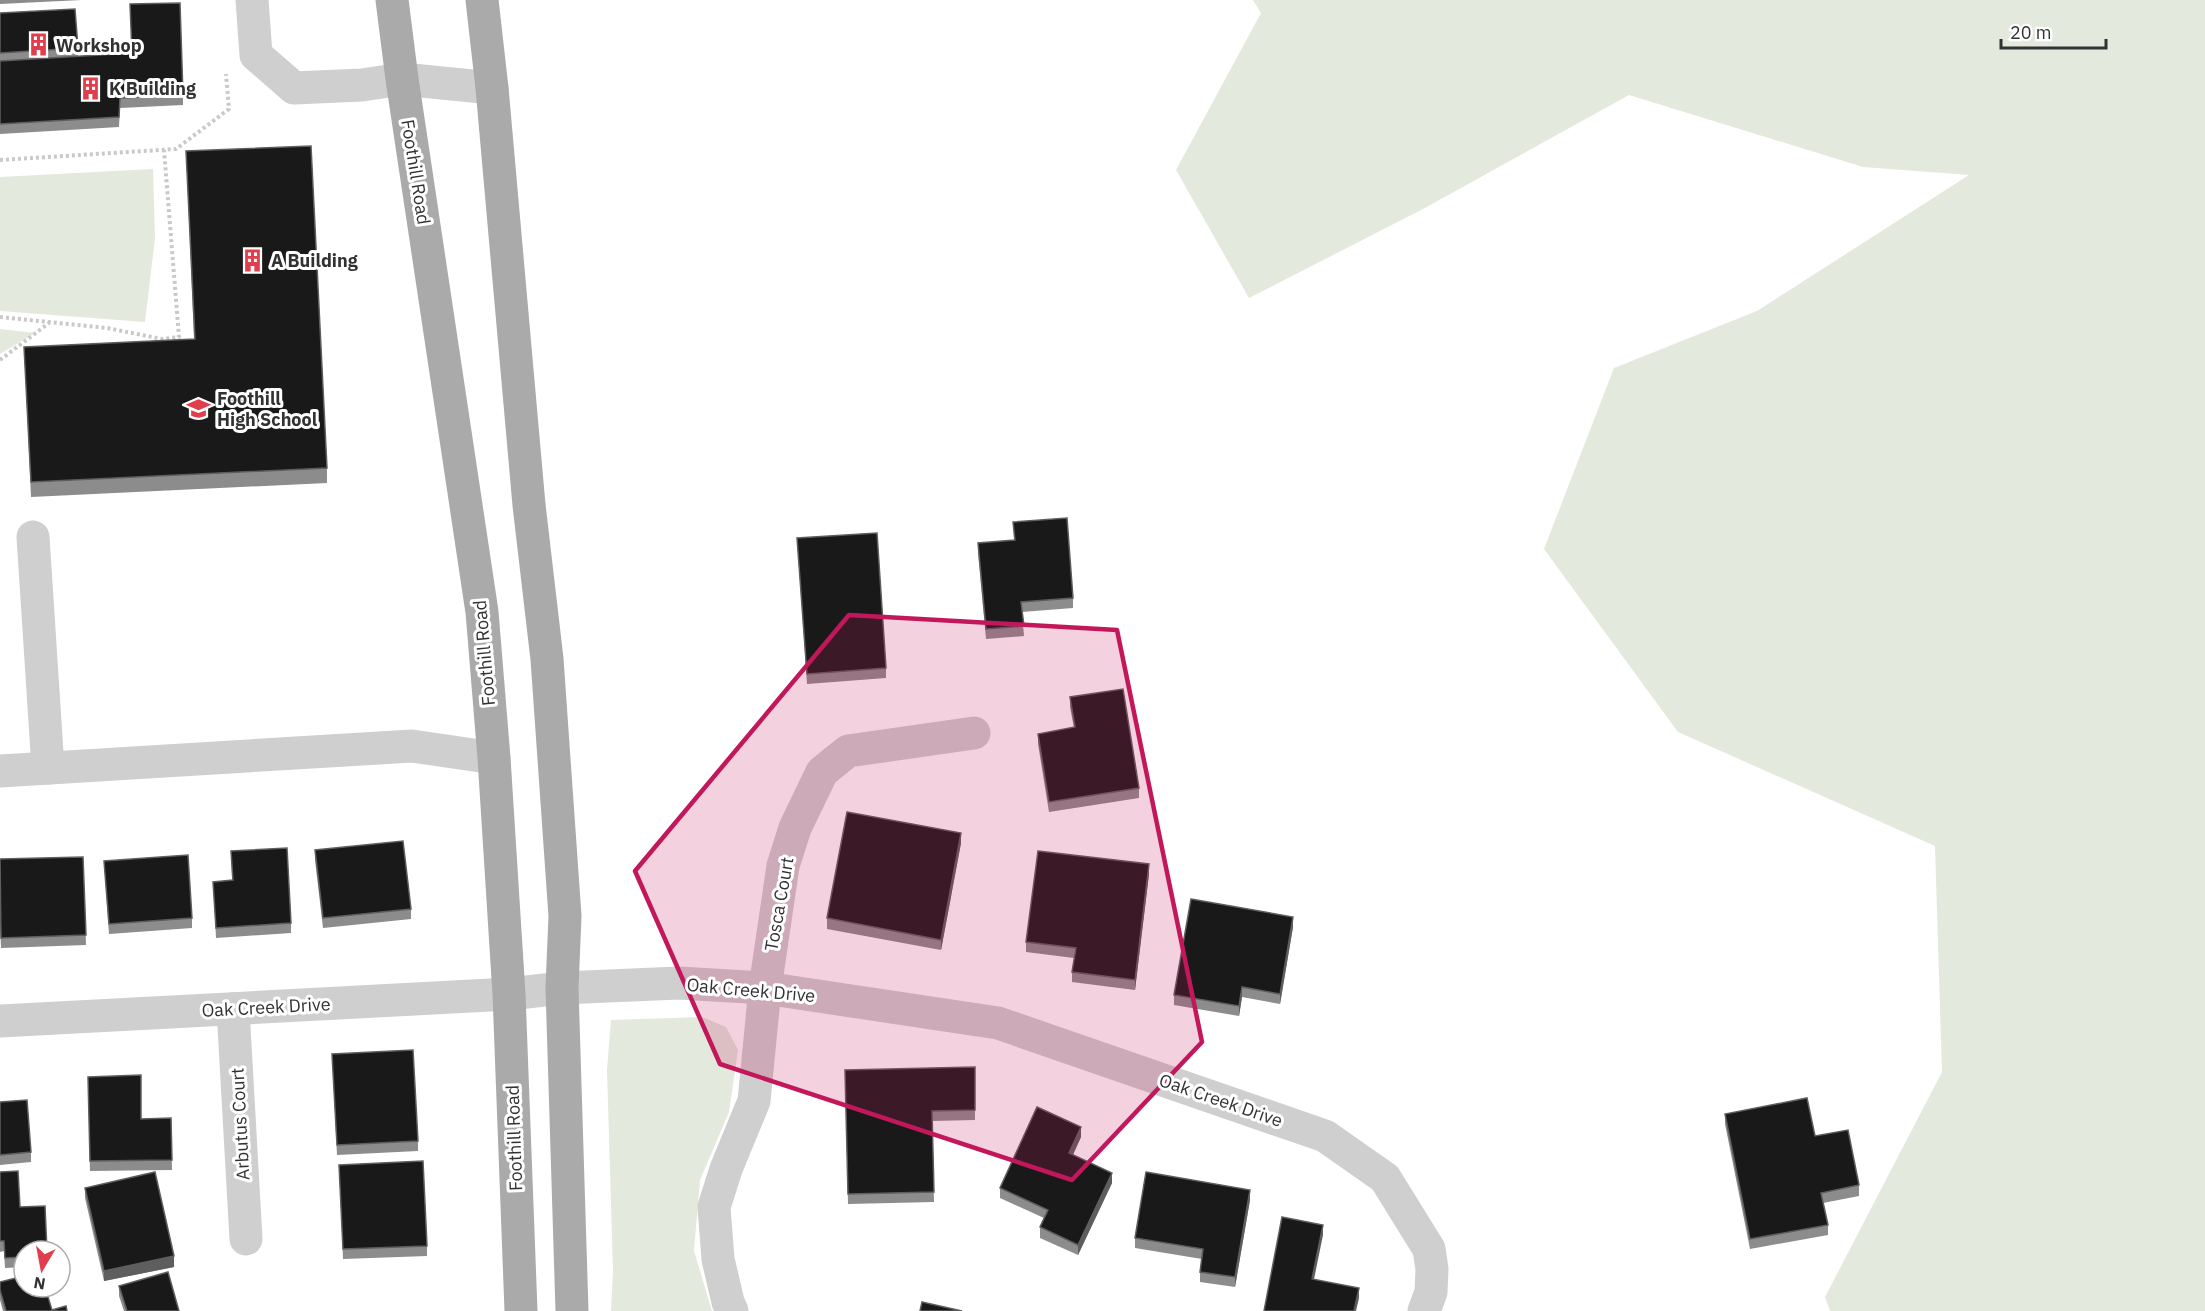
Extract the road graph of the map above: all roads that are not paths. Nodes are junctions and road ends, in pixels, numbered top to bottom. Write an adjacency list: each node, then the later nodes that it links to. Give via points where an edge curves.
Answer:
1 (252, 0): 4 (street, via 256,55 294,88)
2 (392, 0): 4 (main road, Foothill Road)
3 (482, 0): 5 (main road)
4 (402, 80): 5 (street); 8 (main road, Foothill Road, via 482,612)
5 (492, 88): 11 (main road, via 529,505 547,659 565,916)
6 (33, 537): 9 (street)
7 (974, 733): 12 (street, Tosca Court, via 848,751 822,772 795,828 783,867)
8 (494, 758): 9 (street, via 412,746); 13 (main road, Foothill Road)
9 (48, 768): 10 (street)
10 (0, 771)
11 (562, 988): 12 (street, Oak Creek Drive, via 679,983); 13 (street, Oak Creek Drive); 18 (main road)
12 (765, 988): 19 (street, Tosca Court, via 754,1101 714,1207 718,1259); 20 (street, Oak Creek Drive, via 998,1023 1325,1136 1385,1178 1429,1249 1431,1292)
13 (508, 994): 14 (street, Oak Creek Drive); 17 (main road, Foothill Road)
14 (233, 1009): 15 (street, Oak Creek Drive); 16 (street, Arbutus Court)
15 (0, 1022)
16 (246, 1239)
17 (521, 1311)
18 (572, 1311)
19 (732, 1311)
20 (1424, 1311)

